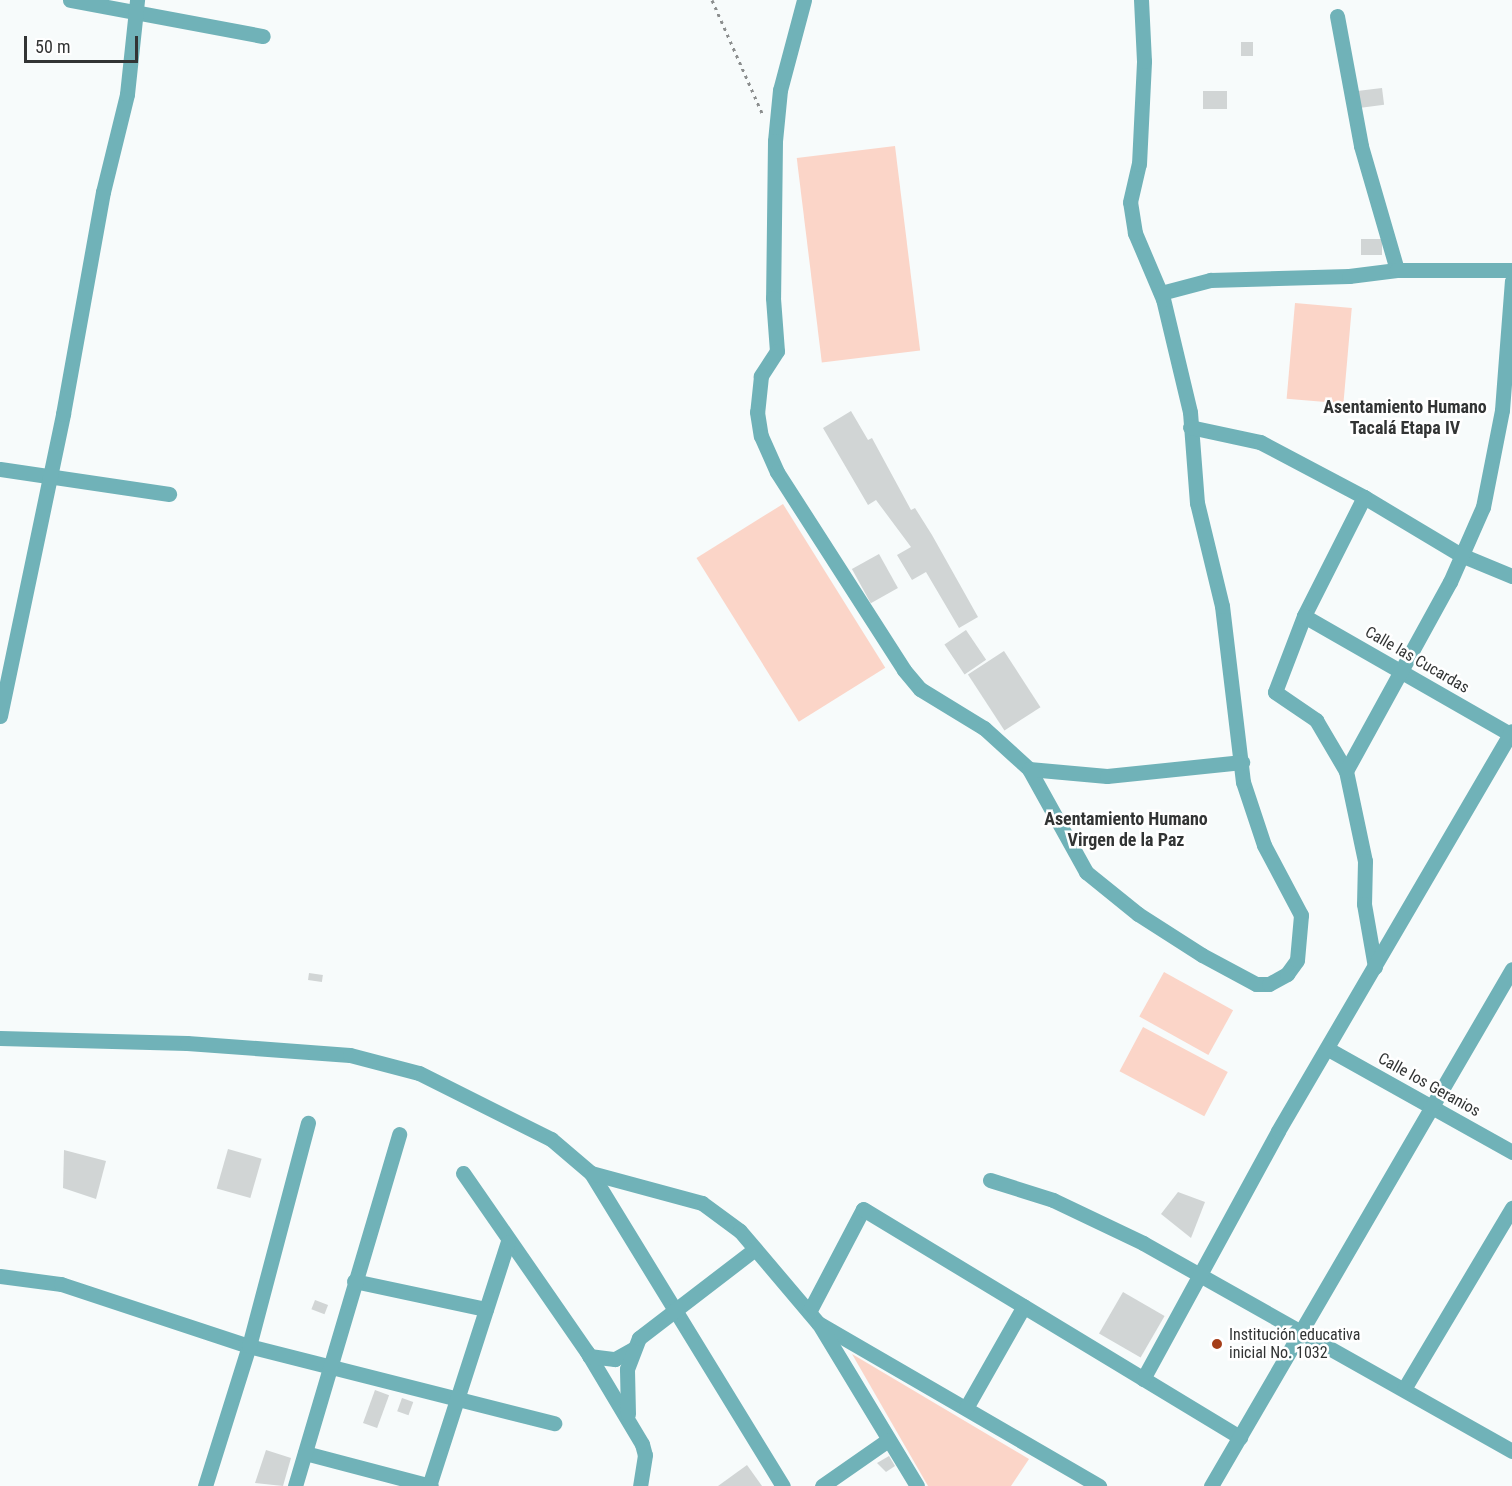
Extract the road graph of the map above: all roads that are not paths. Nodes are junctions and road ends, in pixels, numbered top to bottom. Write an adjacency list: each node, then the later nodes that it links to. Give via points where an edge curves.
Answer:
1 (70, 0): 4 (street)
2 (804, 0): 24 (street, via 780,90 774,141 773,298 777,351 761,376 757,412 761,436 777,471 904,670 920,689 984,728)
3 (1142, 0): 10 (street, via 1144,61 1139,164 1130,202 1135,233)
4 (136, 6): 6 (street); 14 (street, via 127,94 103,192)
5 (1337, 16): 7 (street, via 1361,146)
6 (263, 36)
7 (1397, 270): 8 (street); 10 (street, via 1349,276 1210,280)
8 (1512, 270)
9 (1512, 281): 11 (street)
10 (1161, 293): 12 (street, via 1179,360)
11 (1507, 411): 17 (street, via 1483,507)
12 (1190, 427): 16 (street, via 1260,442); 23 (street, via 1197,503 1222,606)
13 (0, 469): 14 (street)
14 (50, 475): 15 (street); 21 (street)
15 (169, 494)
16 (1364, 496): 17 (street); 19 (street)
17 (1461, 555): 18 (street); 20 (street)
18 (1512, 576)
19 (1304, 616): 20 (street, Calle las Cucardas); 25 (street, via 1275,692 1316,720)
20 (1403, 671): 22 (street, Calle las Cucardas); 25 (street)
21 (0, 716)
22 (1511, 734): 26 (street)
23 (1242, 762): 24 (street, via 1107,776); 24 (street, via 1243,782 1264,844 1301,915 1297,960 1287,975 1269,984 1256,984 1202,955 1101,888 1086,872)
24 (1029, 769)
25 (1346, 771): 26 (street, via 1365,861 1364,904)
26 (1375, 967): 29 (street)
27 (1512, 969): 30 (street)
28 (0, 1038): 35 (street, via 187,1043 350,1055 381,1061 443,1084 550,1139)
29 (1328, 1049): 30 (street, Calle los Geranios); 41 (street)
30 (1432, 1107): 33 (street, Calle los Geranios); 47 (street)
31 (308, 1123): 48 (street)
32 (399, 1134): 42 (street)
33 (1512, 1152)
34 (463, 1173): 38 (street)
35 (591, 1173): 39 (street, via 702,1203 740,1231); 45 (street)
36 (990, 1180): 41 (street, via 1053,1200 1143,1243)
37 (1512, 1208): 53 (street)
38 (508, 1242): 44 (street); 50 (street)
39 (755, 1249): 45 (street); 46 (street)
40 (0, 1276): 48 (street, via 61,1284)
41 (1199, 1277): 47 (street); 52 (street)
42 (354, 1281): 44 (street); 51 (street)
43 (1024, 1306): 46 (street, via 863,1209); 52 (street); 55 (street)
44 (486, 1309): 54 (street)
45 (673, 1311): 49 (street, via 650,1328); 66 (street)
46 (813, 1318): 55 (street); 59 (street)
47 (1302, 1330): 53 (street); 58 (street)
48 (249, 1346): 51 (street); 62 (street)
49 (633, 1349): 50 (street, via 615,1359); 57 (street, via 625,1393)
50 (589, 1356): 57 (street)
51 (330, 1365): 54 (street); 61 (street)
52 (1143, 1379): 58 (street)
53 (1404, 1389): 60 (street)
54 (457, 1398): 56 (street); 64 (street)
55 (966, 1408): 69 (street)
56 (554, 1423)
57 (630, 1423): 65 (street, via 645,1455)
58 (1240, 1437): 70 (street)
59 (888, 1440): 67 (street); 68 (street)
60 (1512, 1451)
61 (305, 1453): 63 (street); 64 (street)
62 (205, 1486)
63 (295, 1486)
64 (430, 1486)
65 (640, 1486)
66 (783, 1486)
67 (822, 1486)
68 (917, 1486)
69 (1099, 1486)
70 (1211, 1486)

